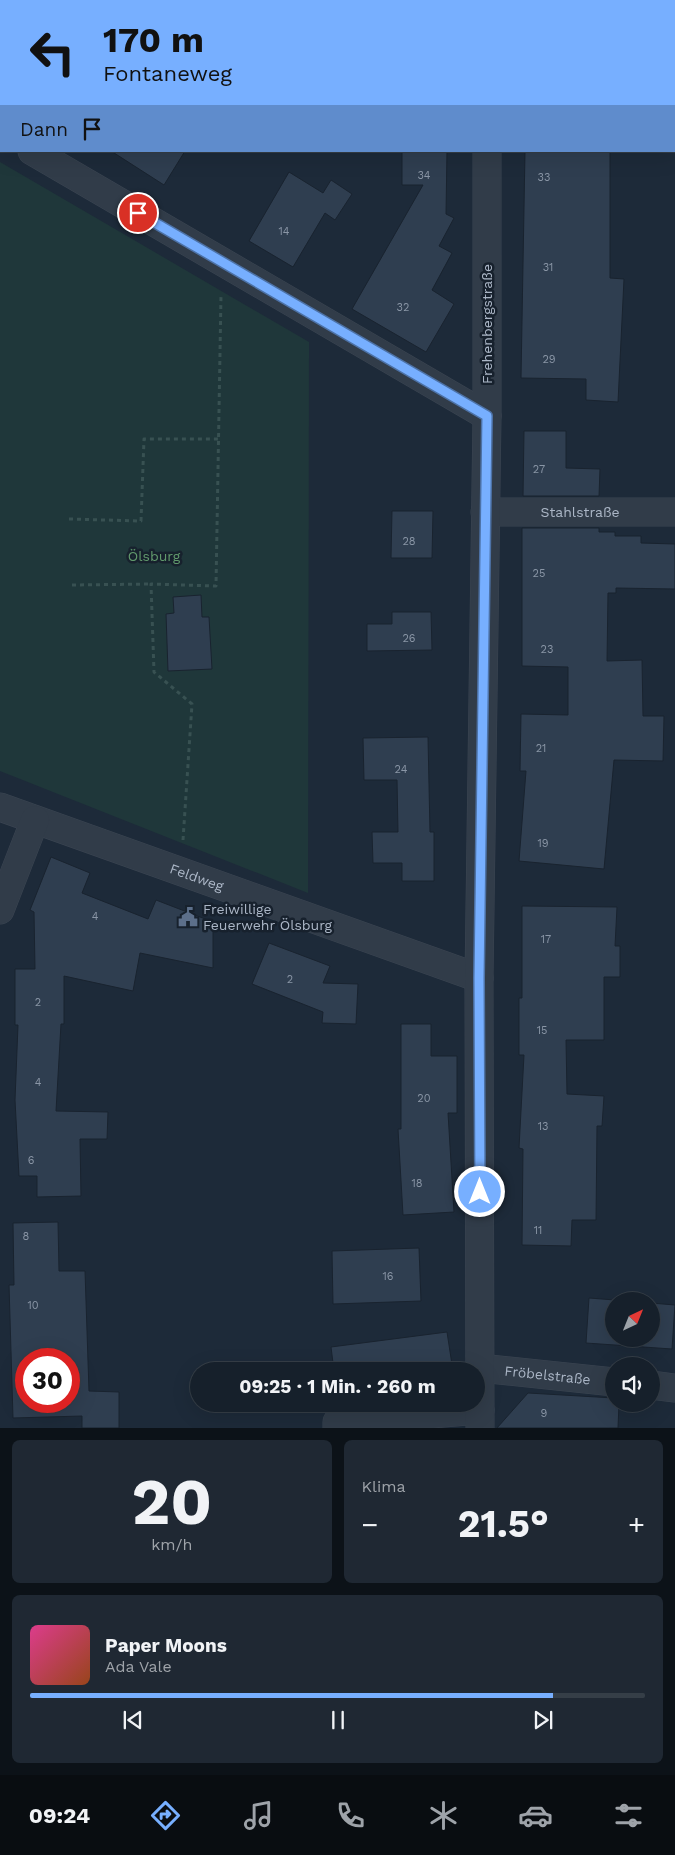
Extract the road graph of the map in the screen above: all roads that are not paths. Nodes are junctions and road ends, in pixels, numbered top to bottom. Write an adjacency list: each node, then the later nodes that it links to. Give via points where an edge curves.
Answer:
1 (34, 152): 3 (street)
2 (487, 152): 3 (street, Frehenbergstraße)
3 (487, 416): 4 (street, Frehenbergstraße)
4 (485, 512): 5 (street, Stahlstraße); 9 (street, Frehenbergstraße)
5 (675, 512)
6 (0, 807): 7 (street, Feldweg)
7 (35, 820): 8 (street); 9 (street, Feldweg)
8 (0, 910)
9 (479, 978): 10 (street, Frehenbergstraße)
10 (480, 1362)
11 (485, 1369): 12 (street, Fröbelstraße)
12 (605, 1381)
13 (660, 1386): 14 (street)
14 (675, 1388)
15 (480, 1419): 16 (street, via 337,1422)
16 (337, 1428)

